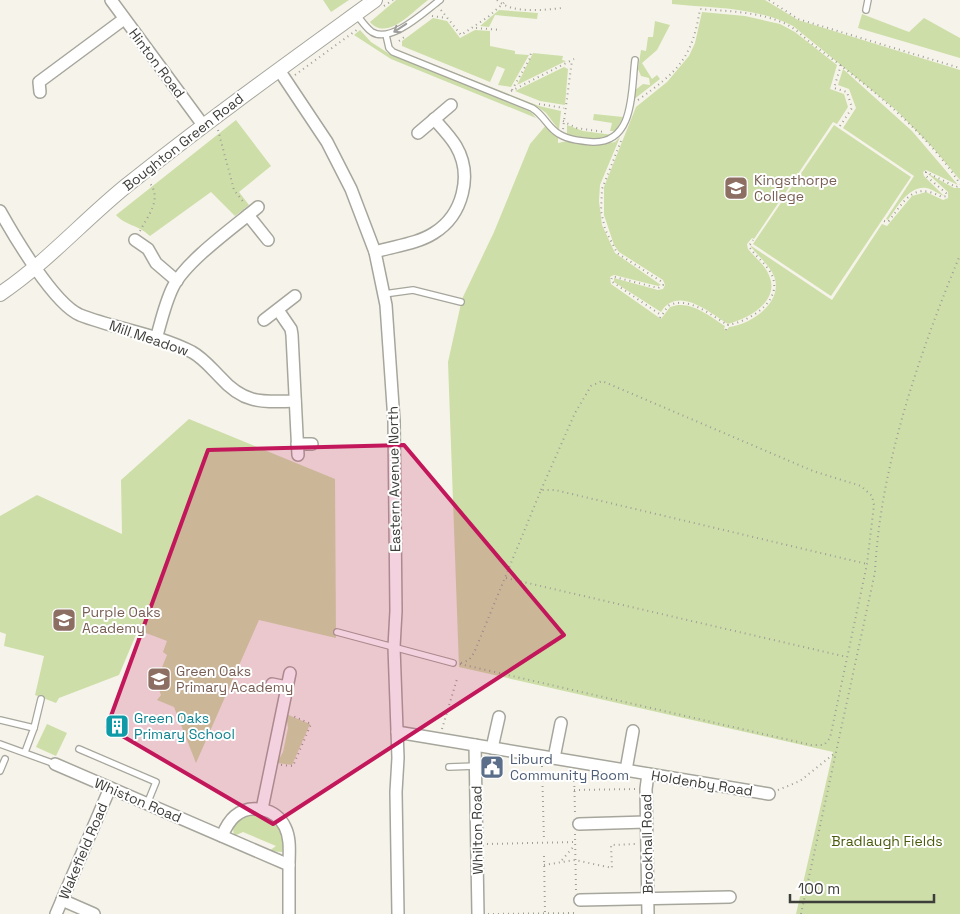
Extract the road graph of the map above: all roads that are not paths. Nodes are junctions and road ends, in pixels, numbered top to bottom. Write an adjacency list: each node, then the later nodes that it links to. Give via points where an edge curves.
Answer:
1 (110, 0): 7 (street, Hinton Road)
2 (375, 0): 6 (street, Boughton Green Road)
3 (440, 0): 8 (lane, one-way to 8)
4 (868, 0): 5 (lane)
5 (866, 10)
6 (356, 14): 8 (lane, via 372,32); 10 (street, Boughton Green Road)
7 (124, 19): 11 (street, via 39,82); 14 (street, Hinton Road)
8 (386, 35): 9 (lane, via 393,52 532,108 562,136 584,141 613,139 618,133 629,108)
9 (635, 60)
10 (279, 70): 14 (street, Boughton Green Road); 19 (street, Eastern Avenue North, via 334,154)
11 (40, 92)
12 (451, 105): 13 (street)
13 (434, 120): 15 (street); 19 (street, via 452,140 463,164 464,187 460,201 453,215 434,233)
14 (209, 126): 20 (street, Boughton Green Road, via 104,204)
15 (418, 133)
16 (0, 210): 20 (street, Mill Meadow)
17 (135, 240): 21 (street, via 148,249 156,263)
18 (268, 240): 21 (street, via 253,211)
19 (376, 252): 23 (street, Eastern Avenue North)
20 (36, 268): 22 (street, Boughton Green Road); 28 (street, Mill Meadow, via 73,311)
21 (177, 281): 28 (street)
22 (0, 294)
23 (384, 294): 25 (lane, via 413,290); 32 (street, Eastern Avenue North, via 393,404)
24 (295, 296): 26 (street)
25 (461, 302)
26 (278, 310): 27 (street); 29 (street, via 292,335)
27 (264, 320)
28 (156, 339): 29 (street, Mill Meadow, via 198,356 236,393 249,399)
29 (295, 401): 30 (street, via 298,450)
30 (312, 444)
31 (337, 632): 32 (lane)
32 (394, 647): 33 (lane); 43 (street, Eastern Avenue North)
33 (453, 663)
34 (290, 673): 36 (street)
35 (272, 684): 36 (street)
36 (287, 687): 60 (street)
37 (41, 699): 41 (lane)
38 (499, 717): 46 (street)
39 (0, 720): 41 (lane)
40 (561, 724): 49 (street)
41 (34, 728): 48 (lane)
42 (633, 731): 54 (street)
43 (397, 732): 45 (street, Holdenby Road); 76 (street, Eastern Avenue North)
44 (0, 744): 48 (lane)
45 (475, 745): 46 (street, Holdenby Road); 52 (street, Whilton Road)
46 (492, 748): 49 (street, Holdenby Road)
47 (80, 749): 59 (lane, via 156,782)
48 (25, 752): 51 (lane)
49 (548, 757): 54 (street, Holdenby Road)
50 (5, 760): 55 (lane)
51 (54, 764): 57 (street, Whiston Road)
52 (476, 766): 53 (lane); 77 (street, Whilton Road)
53 (449, 767)
54 (626, 770): 56 (street, Holdenby Road)
55 (0, 771)
56 (648, 774): 58 (street, Holdenby Road); 61 (street, Brockhall Road)
57 (110, 788): 59 (street, Whiston Road); 69 (street, Wakefield Road)
58 (769, 794)
59 (147, 804): 64 (street, Whiston Road)
60 (262, 809): 64 (street, via 239,813); 66 (street, via 277,816 286,829)
61 (646, 822): 63 (street); 68 (street, Brockhall Road)
62 (576, 824): 63 (street)
63 (591, 824): 65 (street)
64 (222, 836): 66 (street, Whiston Road)
65 (592, 836)
66 (289, 866): 75 (street)
67 (730, 896): 68 (street)
68 (647, 898): 70 (street); 78 (street, Brockhall Road)
69 (62, 900): 73 (street, Wakefield Road); 74 (street)
70 (592, 900): 71 (street); 72 (street)
71 (577, 902)
72 (592, 912)
73 (56, 914)
74 (94, 914)
75 (289, 914)
76 (398, 914)
77 (478, 914)
78 (648, 914)

